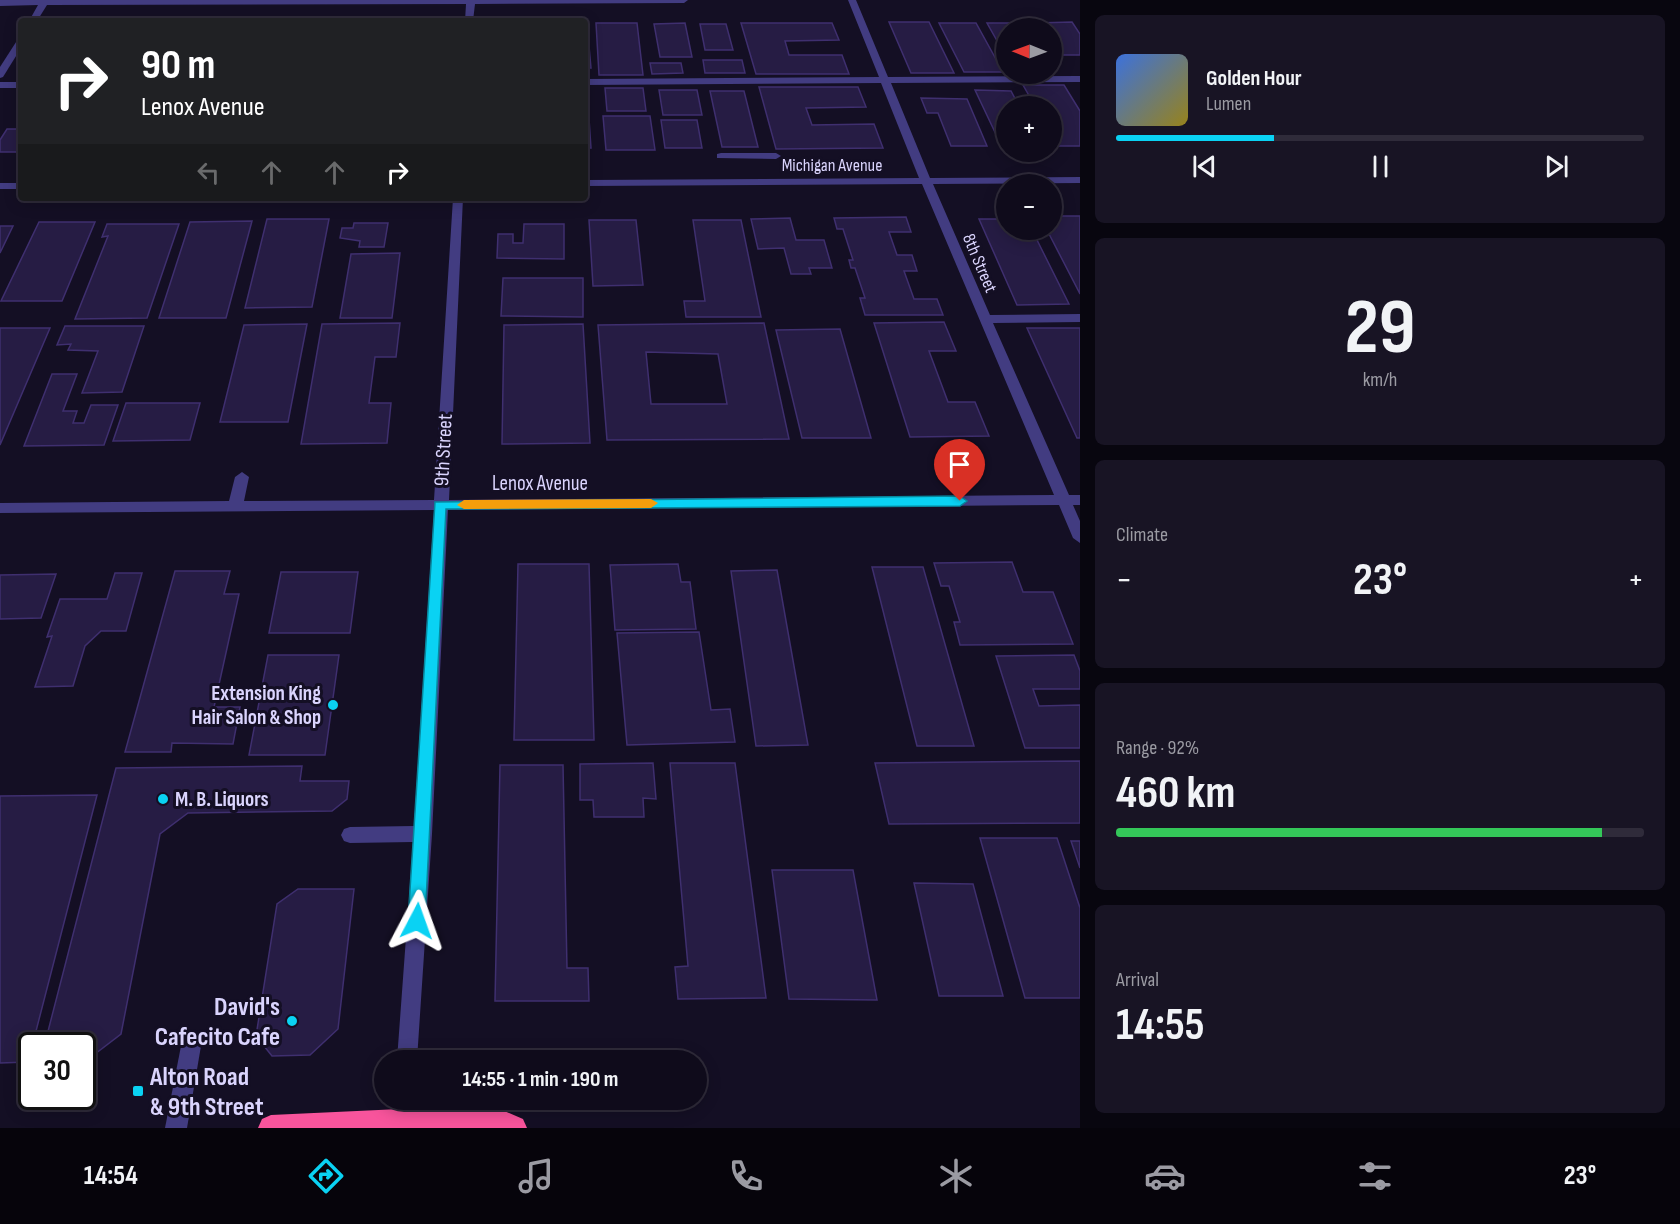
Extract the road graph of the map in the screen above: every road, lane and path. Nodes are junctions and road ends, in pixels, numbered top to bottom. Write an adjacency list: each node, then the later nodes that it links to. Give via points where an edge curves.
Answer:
1 (684, 0): 3 (street)
2 (852, 0): 11 (street, 8th Street)
3 (470, 1): 4 (street); 7 (street)
4 (45, 2): 5 (street); 6 (street)
5 (0, 3)
6 (35, 18)
7 (469, 18)
8 (18, 46): 9 (street)
9 (0, 75)
10 (1080, 80): 11 (street)
11 (885, 81): 12 (street); 19 (street, 8th Street)
12 (588, 82)
13 (0, 85): 14 (street)
14 (18, 85)
15 (721, 156): 17 (street)
16 (776, 156): 17 (street)
17 (757, 169): 19 (street, Michigan Avenue); 20 (street, Michigan Avenue)
18 (1080, 180): 19 (street, Michigan Avenue)
19 (926, 181): 25 (street, 8th Street)
20 (588, 183)
21 (0, 186): 22 (street)
22 (18, 186)
23 (458, 201): 29 (street, 9th Street)
24 (1080, 318): 25 (street)
25 (985, 319): 27 (street, 8th Street)
26 (242, 477): 30 (street)
27 (1063, 500): 28 (street, Lenox Avenue); 29 (street, Lenox Avenue); 32 (street, 8th Street)
28 (1080, 500)
29 (440, 505): 30 (street, Lenox Avenue); 33 (street, 9th Street)
30 (235, 507): 31 (street, Lenox Avenue)
31 (0, 508)
32 (1080, 538)
33 (423, 834): 34 (street); 36 (street, 9th Street)
34 (350, 836)
35 (190, 1046): 38 (street)
36 (408, 1050)
37 (401, 1111): 39 (highway); 40 (highway)
38 (176, 1128)
39 (271, 1128)
40 (513, 1128)

